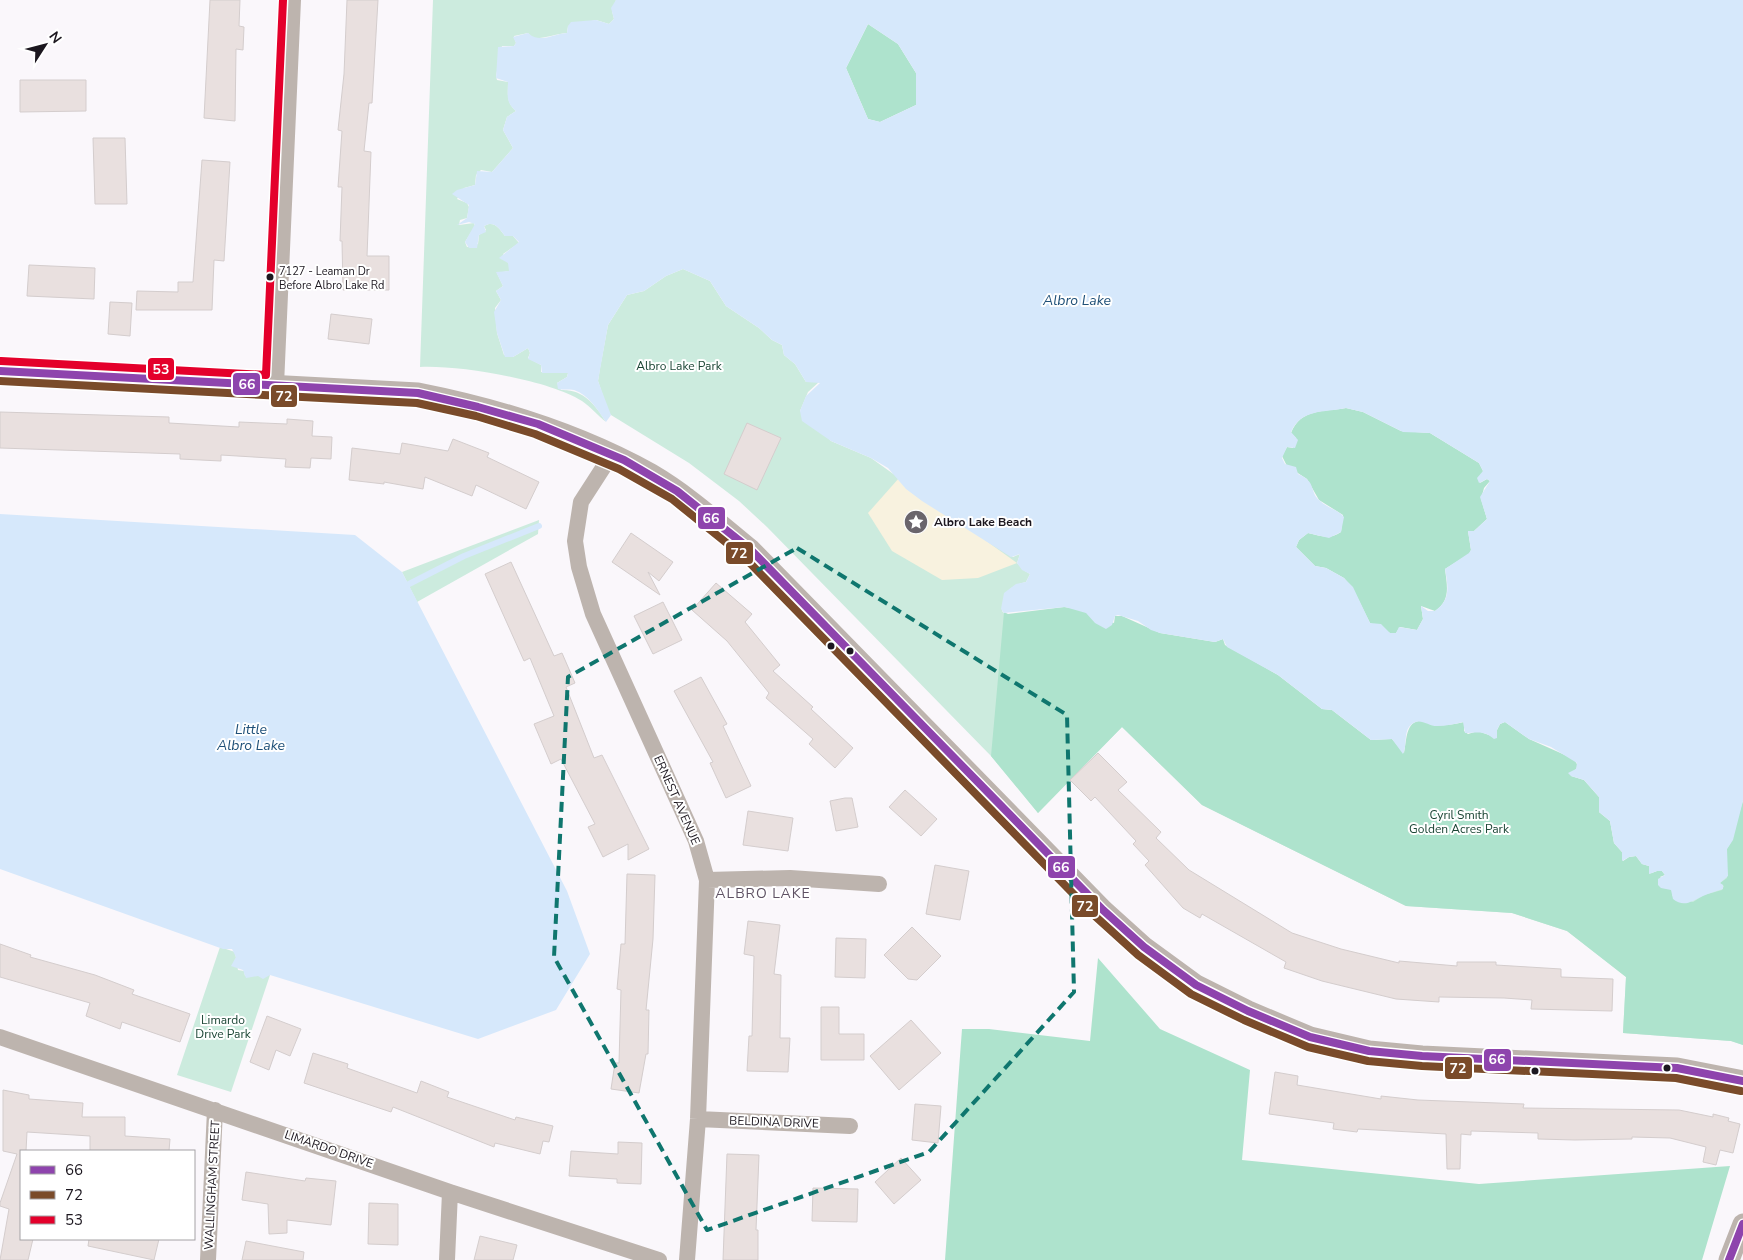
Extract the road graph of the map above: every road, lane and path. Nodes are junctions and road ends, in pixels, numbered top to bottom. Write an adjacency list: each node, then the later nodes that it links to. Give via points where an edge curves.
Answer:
1 (293, 0): 3 (street)
2 (0, 370): 3 (street)
3 (276, 385): 4 (street, via 418,393 466,402 520,418)
4 (612, 454): 5 (street, ERNEST AVENUE, via 582,502 575,541 579,567 593,614 696,840); 8 (street, via 652,475 692,502 751,550 1103,910 1144,947 1196,985 1310,1037 1369,1051 1677,1068)
5 (707, 880): 6 (street, via 790,878); 10 (street, ERNEST AVENUE)
6 (879, 884)
7 (0, 1037): 9 (street, LIMARDO DRIVE)
8 (1743, 1081)
9 (215, 1110): 12 (street, LIMARDO DRIVE); 14 (street, WALLINGHAM STREET)
10 (698, 1119): 11 (street, BELDINA DRIVE); 17 (street, ERNEST AVENUE)
11 (850, 1126)
12 (450, 1192): 15 (street); 16 (street, LIMARDO DRIVE)
13 (1743, 1224): 18 (street)
14 (208, 1260)
15 (447, 1260)
16 (659, 1260)
17 (687, 1260)
18 (1729, 1260)

